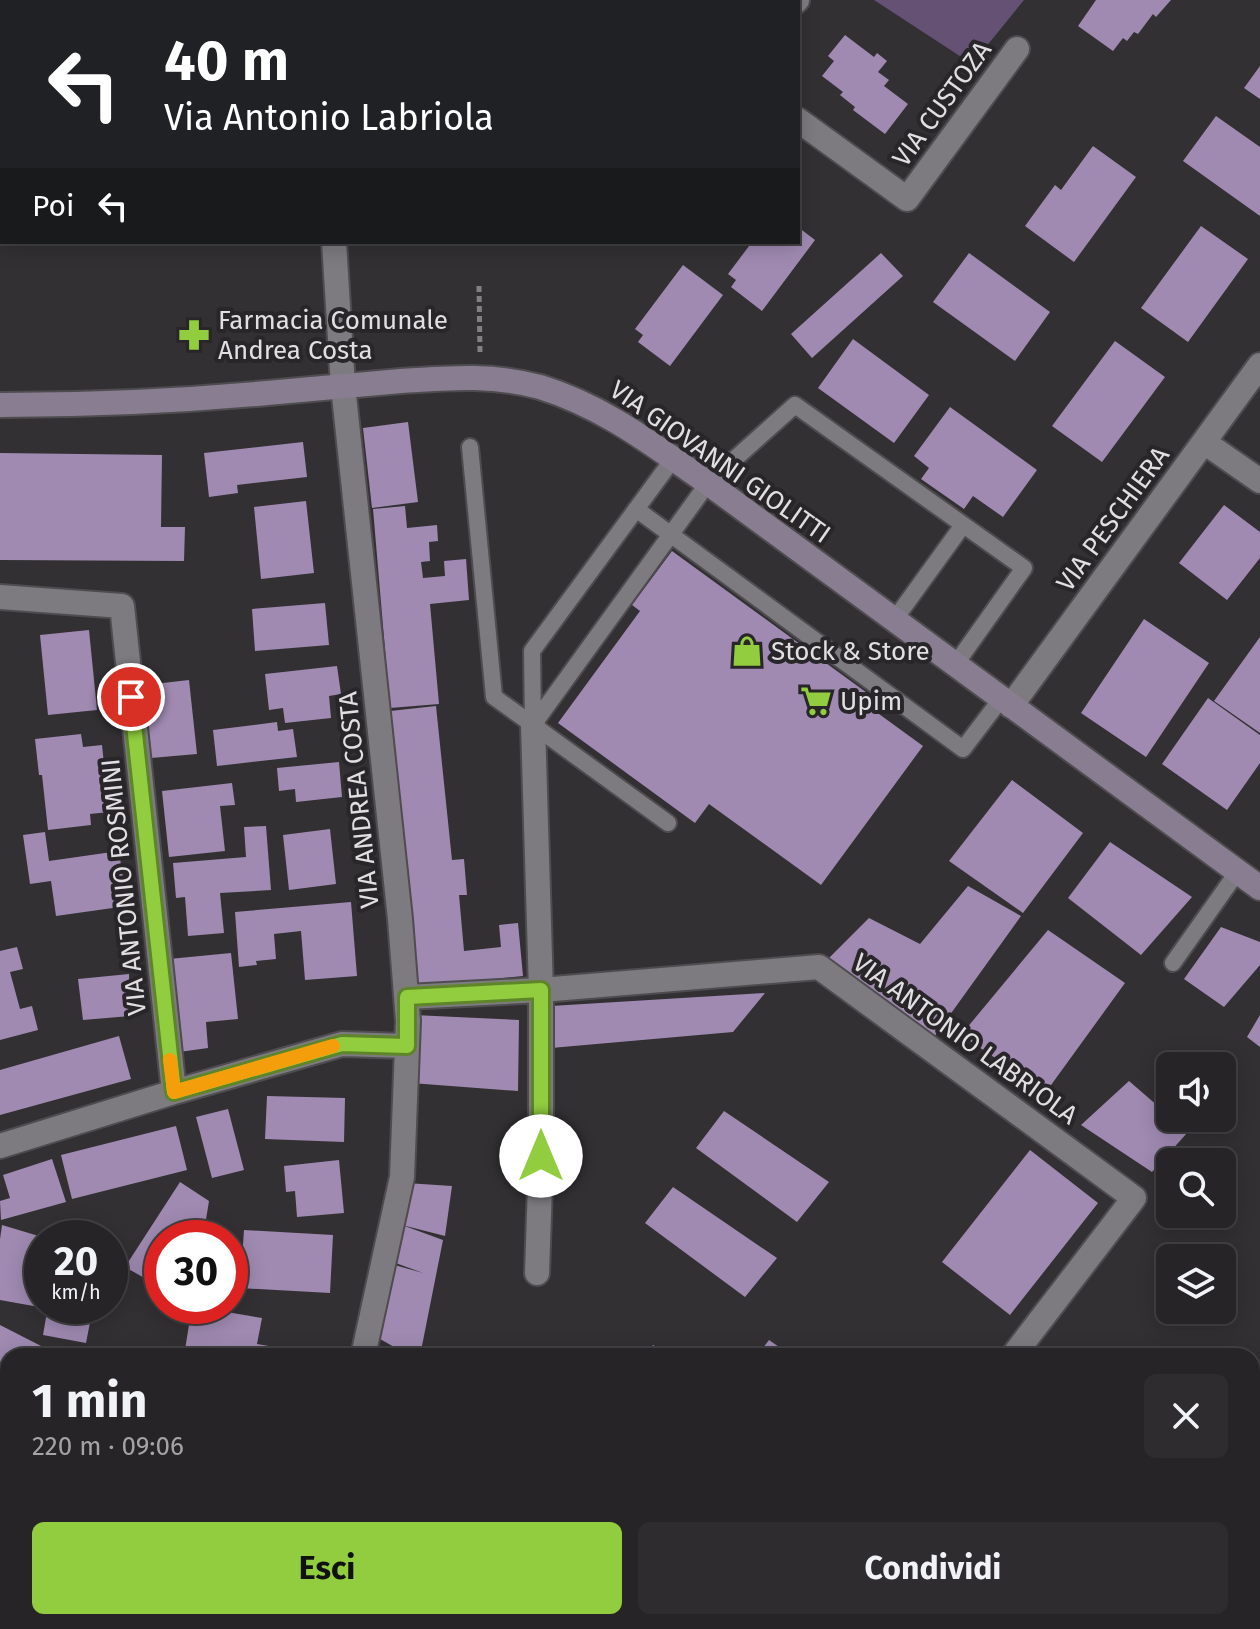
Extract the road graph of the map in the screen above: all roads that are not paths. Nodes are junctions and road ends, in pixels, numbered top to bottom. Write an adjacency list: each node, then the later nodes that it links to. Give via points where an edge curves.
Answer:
1 (1017, 49): 2 (street, VIA CUSTOZA, via 907,199)
2 (800, 121)
3 (334, 244): 5 (street, VIA ANDREA COSTA)
4 (1260, 365): 7 (street, VIA PESCHIERA)
5 (343, 386): 6 (street, VIA GIOVANNI GIOLITTI); 9 (street, VIA GIOVANNI GIOLITTI, via 481,377 538,387 586,404); 25 (street, VIA ANDREA COSTA)
6 (0, 405)
7 (1204, 442): 10 (street); 18 (street, VIA PESCHIERA)
8 (470, 447): 19 (lane, via 494,697)
9 (673, 459): 11 (street, VIA GIOVANNI GIOLITTI); 12 (lane)
10 (1260, 481)
11 (708, 483): 13 (lane, via 795,405); 14 (lane); 16 (street, VIA GIOVANNI GIOLITTI)
12 (636, 509): 14 (lane); 19 (lane, via 532,651)
13 (963, 525): 16 (lane); 17 (lane, via 1024,568)
14 (670, 534): 18 (lane, via 963,749); 19 (lane)
15 (0, 597): 27 (street, VIA ANTONIO ROSMINI, via 122,606)
16 (895, 619): 17 (street, VIA GIOVANNI GIOLITTI)
17 (955, 665): 18 (street, VIA GIOVANNI GIOLITTI)
18 (1006, 702): 21 (street, VIA GIOVANNI GIOLITTI)
19 (533, 725): 20 (lane); 24 (street)
20 (668, 823)
21 (1238, 871): 22 (street, VIA GIOVANNI GIOLITTI); 23 (lane)
22 (1260, 888)
23 (1173, 963)
24 (541, 990): 25 (street, VIA ANTONIO LABRIOLA); 29 (street); 31 (street, VIA ANTONIO LABRIOLA, via 819,967 1134,1198)
25 (407, 997): 26 (street, VIA ANDREA COSTA)
26 (407, 1046): 27 (street, via 342,1044); 30 (street, VIA ANDREA COSTA, via 402,1177)
27 (174, 1092): 28 (street)
28 (0, 1146)
29 (537, 1273)
30 (368, 1348)
31 (1019, 1348)

